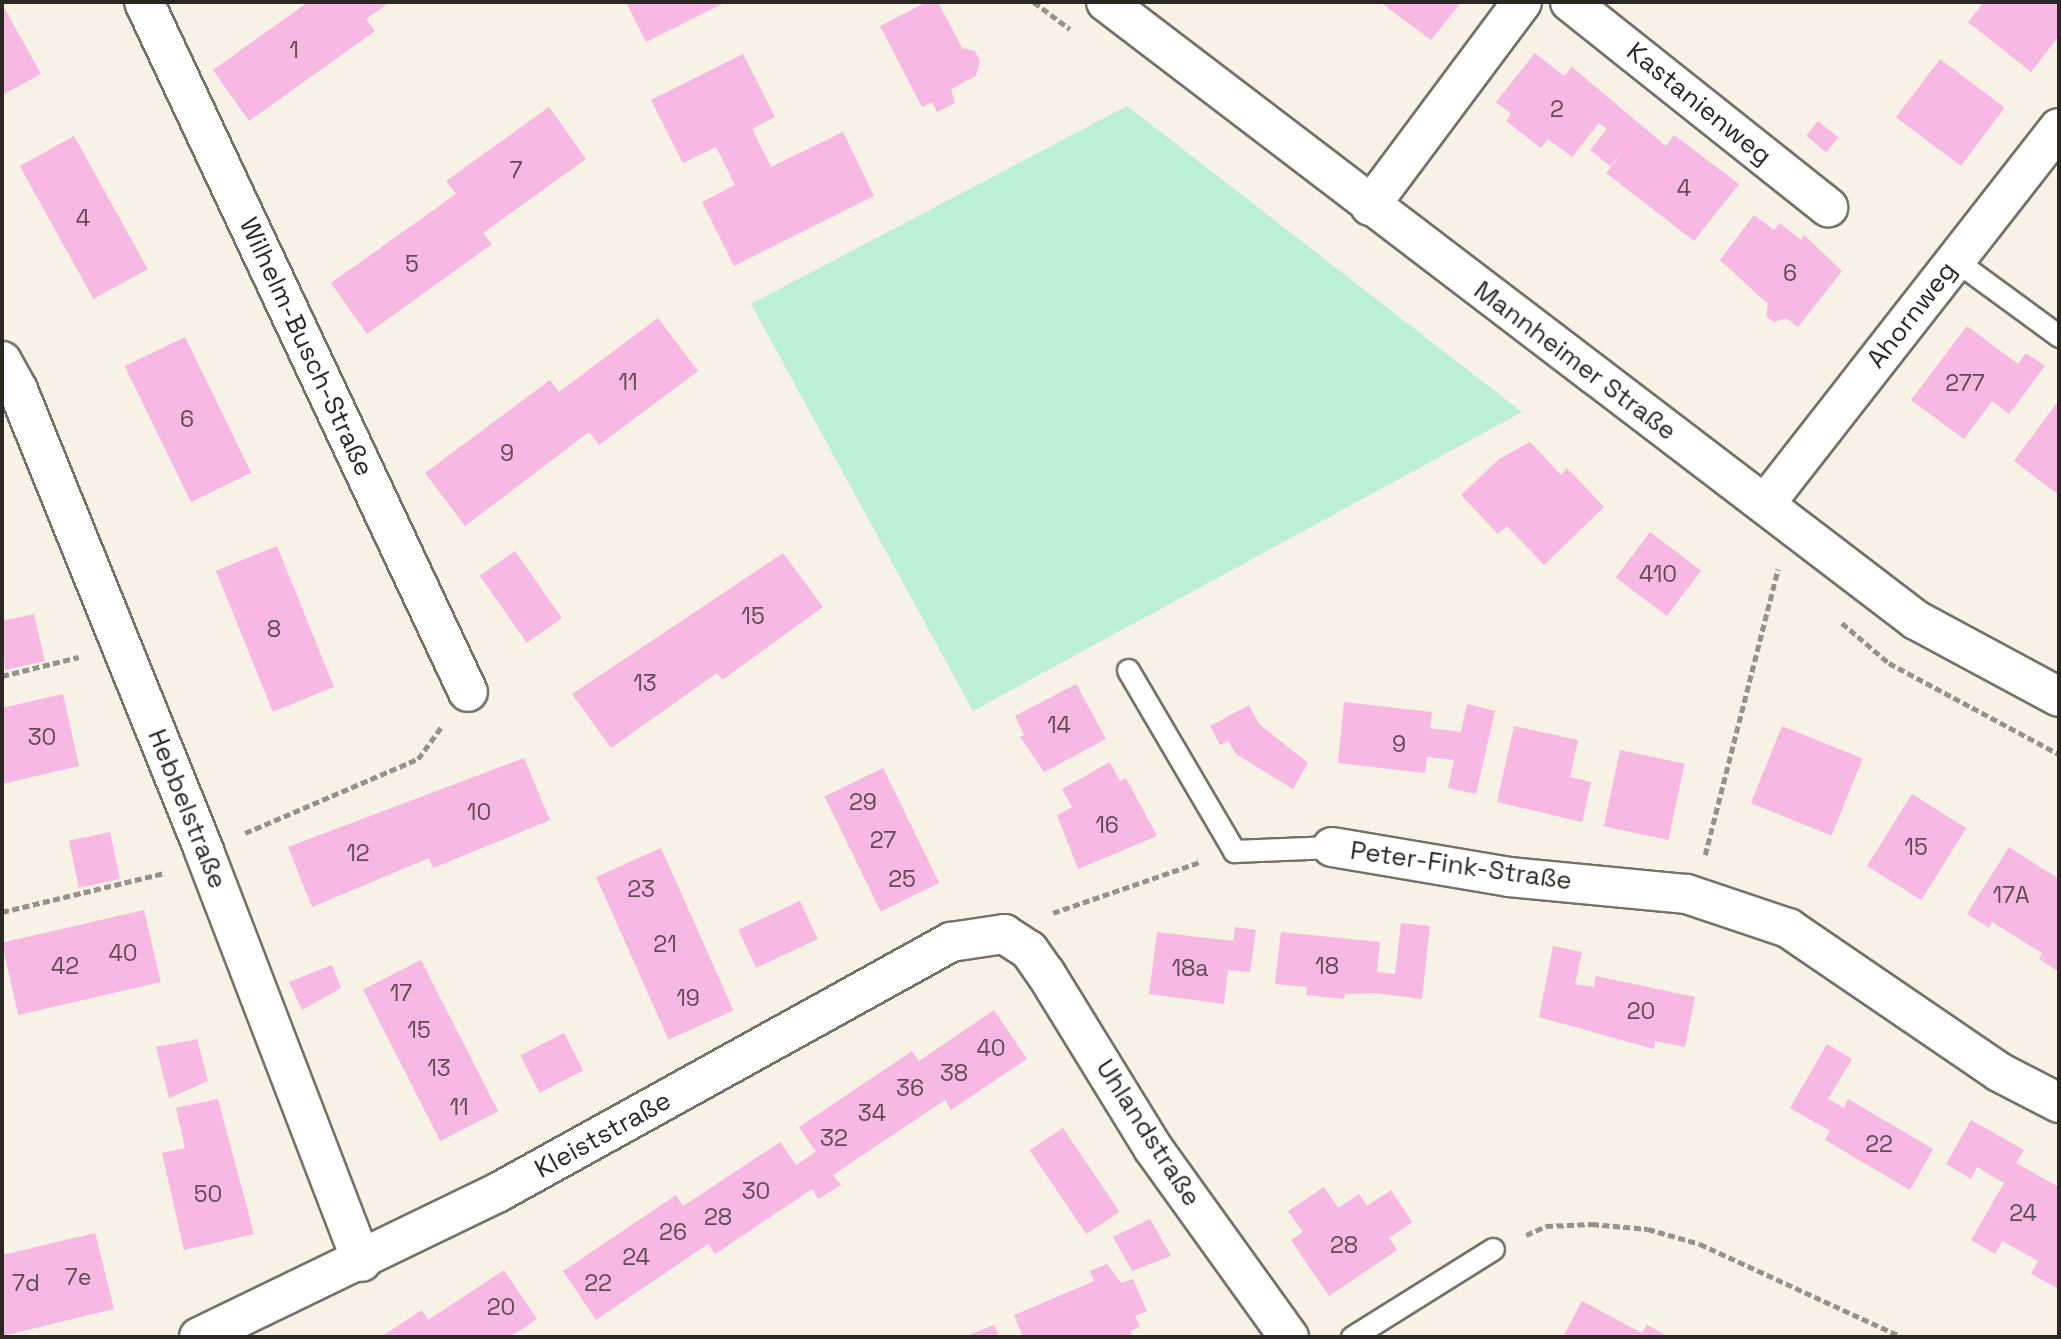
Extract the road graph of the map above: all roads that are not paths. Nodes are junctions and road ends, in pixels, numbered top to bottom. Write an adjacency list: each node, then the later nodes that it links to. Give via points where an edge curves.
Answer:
1 (144, 2): 13 (street, Wilhelm-Busch-Straße)
2 (1106, 2): 6 (street, Mannheimer Straße)
3 (1522, 2): 6 (street)
4 (1570, 2): 7 (street, Kastanienweg)
5 (2059, 128): 8 (street, Ahornweg)
6 (1370, 206): 11 (street, Mannheimer Straße)
7 (1828, 207)
8 (1955, 260): 9 (lane); 11 (street, Ahornweg)
9 (2059, 336)
10 (2, 361): 19 (street, Hebbelstraße, via 206,857)
11 (1779, 514): 14 (street, Mannheimer Straße, via 1916,620)
12 (1128, 670): 15 (lane, Peter-Fink-Straße, via 1234,851)
13 (468, 692)
14 (2059, 697)
15 (1332, 846): 17 (street, Peter-Fink-Straße, via 1509,877 1687,894 1788,928 1998,1072)
16 (1004, 934): 19 (street, Kleiststraße, via 951,942); 21 (street, Uhlandstraße, via 1028,950 1046,974 1153,1148)
17 (2059, 1103)
18 (1493, 1249): 22 (lane)
19 (362, 1262): 20 (street, Kleiststraße)
20 (199, 1337)
21 (1290, 1337)
22 (1352, 1337)

